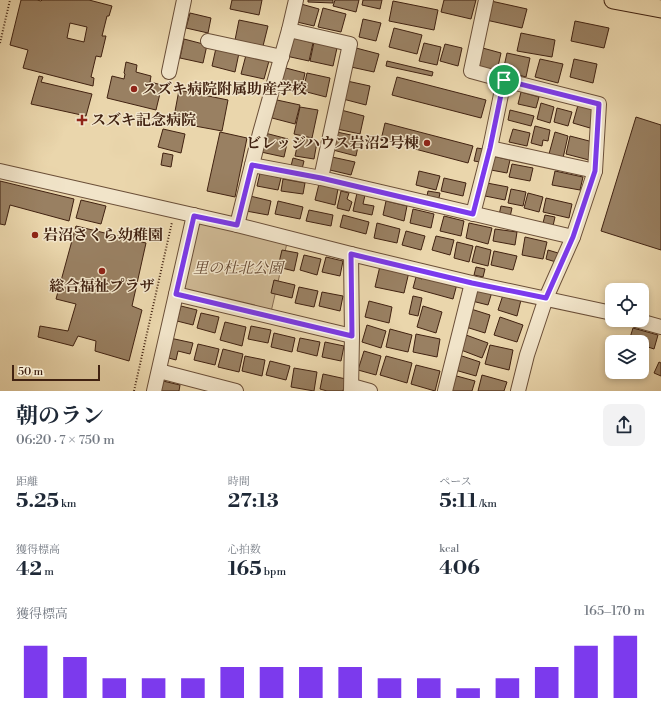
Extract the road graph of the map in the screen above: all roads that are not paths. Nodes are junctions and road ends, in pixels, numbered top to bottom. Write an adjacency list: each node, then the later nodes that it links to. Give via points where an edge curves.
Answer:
1 (184, 0): 9 (street)
2 (296, 0): 6 (street)
3 (486, 0): 10 (street, via 471,71)
4 (613, 0): 5 (main road)
5 (661, 9)
6 (289, 30): 8 (street); 15 (street, via 350,44)
7 (208, 41): 8 (street)
8 (282, 57): 12 (street)
9 (169, 72)
10 (504, 80): 11 (street); 14 (street, via 599,104)
11 (490, 148): 14 (street); 16 (street)
12 (252, 165): 15 (street); 18 (street)
13 (0, 171): 17 (street)
14 (595, 171): 19 (street)
15 (321, 178): 16 (street)
16 (473, 214): 19 (street)
17 (194, 216): 18 (street); 22 (street)
18 (237, 225): 20 (street)
19 (573, 237): 23 (street)
20 (351, 254): 21 (street); 27 (street)
21 (472, 283): 23 (street); 33 (street)
22 (176, 294): 27 (street); 28 (street)
23 (546, 298): 24 (street); 34 (street)
24 (605, 311)
25 (649, 324): 26 (street)
26 (661, 327)
27 (352, 336): 29 (street)
28 (159, 371): 30 (street); 31 (street)
29 (351, 389): 32 (street)
30 (154, 391)
31 (236, 391)
32 (370, 391)
33 (445, 391)
34 (518, 391)

